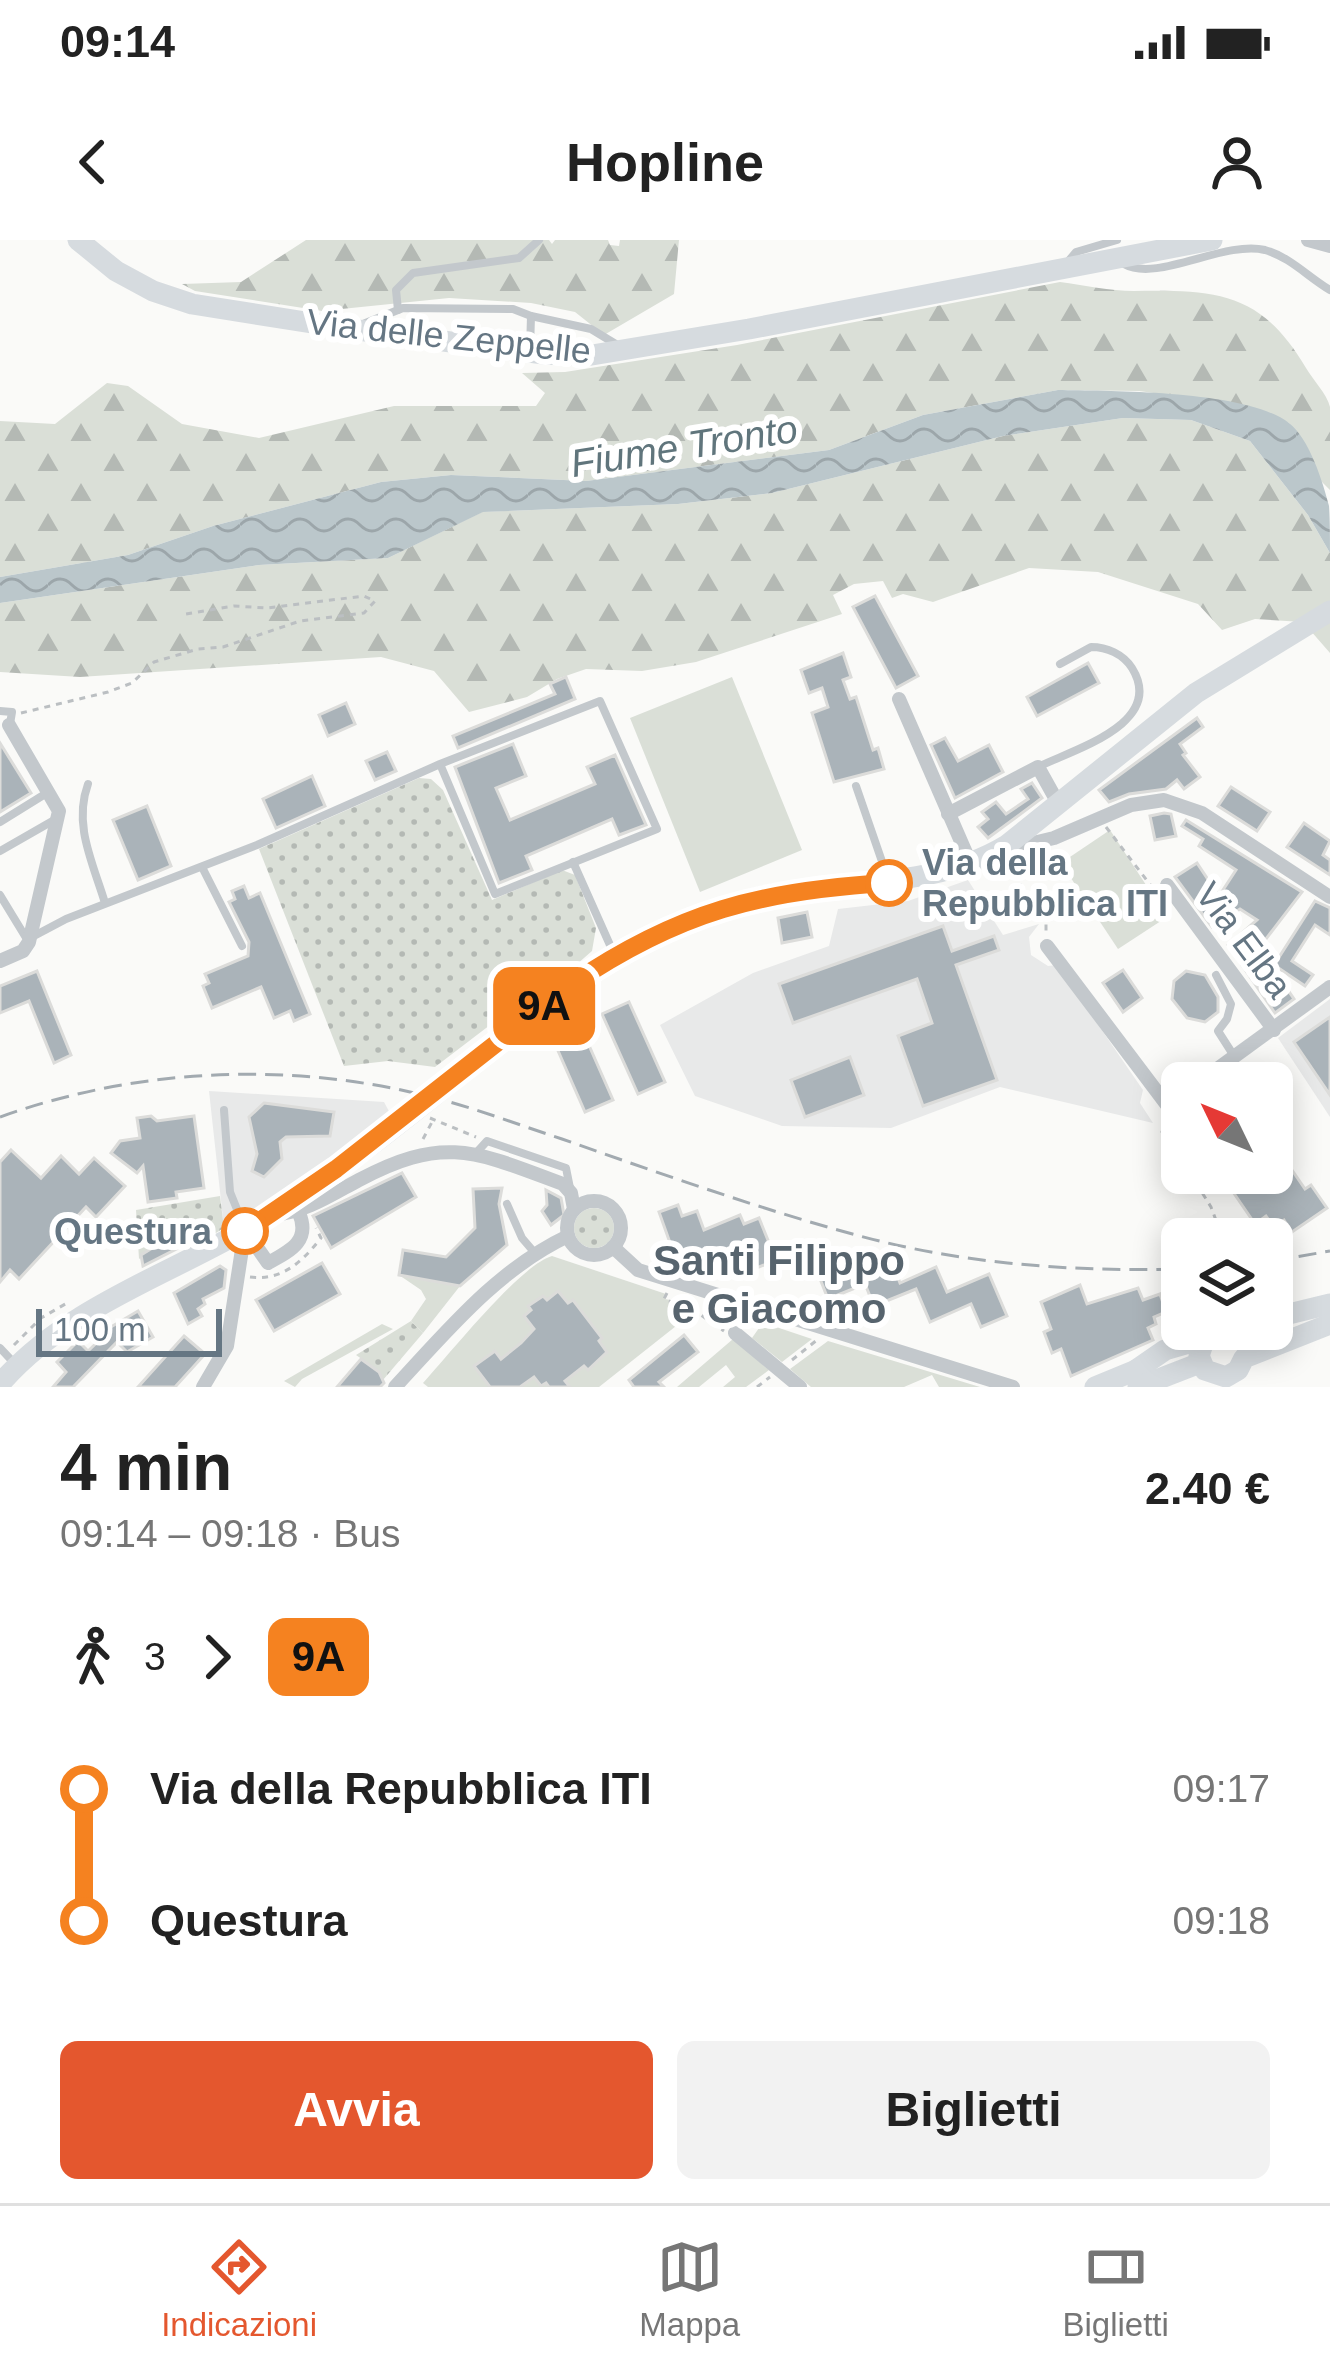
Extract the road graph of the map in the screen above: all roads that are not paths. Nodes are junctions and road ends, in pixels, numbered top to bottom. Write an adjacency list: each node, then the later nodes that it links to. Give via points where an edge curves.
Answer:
1 (78, 240): 10 (street, Via delle Zeppelle, via 116,271 192,304)
2 (538, 240): 8 (lane, via 519,258 413,273 396,290)
3 (1212, 240): 6 (street, Via delle Zeppelle)
4 (1309, 240): 5 (street)
5 (1330, 246)
6 (1118, 250): 7 (lane, Via delle Zeppelle, via 1131,268 1262,249); 11 (street, Via delle Zeppelle, via 1062,270)
7 (1330, 290)
8 (398, 310): 9 (lane, via 513,309); 10 (lane)
9 (531, 316): 11 (lane, via 591,329); 12 (lane)
10 (350, 329): 12 (street, Via delle Zeppelle)
11 (628, 351): 12 (street, Via delle Zeppelle)
12 (530, 352)
13 (1330, 611): 22 (street, via 1185,701)
14 (1060, 664): 18 (lane, via 1103,647 1133,669 1138,700 1124,725)
15 (898, 699): 23 (street)
16 (4, 721): 21 (street)
17 (440, 764): 29 (lane, via 495,894); 29 (lane, via 600,701 657,830); 30 (lane)
18 (1038, 767): 22 (street); 23 (street)
19 (88, 784): 35 (lane, via 81,826)
20 (856, 786): 31 (lane)
21 (50, 791): 24 (street); 25 (lane)
22 (1054, 807): 26 (street, via 1056,827); 28 (street)
23 (948, 814): 28 (street)
24 (58, 818): 27 (lane); 36 (street)
25 (0, 822)
26 (1068, 832): 28 (street); 34 (street, via 1131,805 1181,803)
27 (0, 851)
28 (987, 858): 31 (street)
29 (573, 862): 39 (lane)
30 (202, 867): 35 (lane); 37 (lane)
31 (890, 883): 39 (street, via 734,903)
32 (1167, 885): 43 (street, Via Elba)
33 (0, 895): 36 (lane)
34 (1330, 897)
35 (105, 903): 36 (lane)
36 (28, 944): 40 (street)
37 (242, 946)
38 (1047, 946): 46 (street)
39 (614, 956): 51 (street)
40 (0, 961)
41 (1216, 975): 44 (lane, via 1231,1004 1218,1031)
42 (1330, 987): 43 (street)
43 (1274, 1030): 44 (street)
44 (1235, 1057): 45 (street)
45 (1228, 1062)
46 (1161, 1097)
47 (224, 1110): 52 (lane, via 230,1192)
48 (573, 1201): 50 (street, via 562,1184 477,1152 426,1153); 53 (street); 55 (street, via 596,1200 616,1211 621,1234)
49 (507, 1204): 56 (lane)
50 (298, 1213): 51 (street); 57 (street, via 302,1238)
51 (269, 1216): 52 (street)
52 (245, 1231): 54 (street); 57 (street); 58 (street)
53 (568, 1236): 55 (street, via 584,1253); 56 (street)
54 (218, 1245): 58 (street); 65 (street)
55 (613, 1247): 71 (street, via 638,1270)
56 (534, 1252): 69 (street)
57 (268, 1263): 58 (street)
58 (244, 1267): 68 (street, via 227,1346)
59 (1330, 1304): 60 (street)
60 (1293, 1313)
61 (1330, 1324): 64 (street)
62 (735, 1333): 70 (street)
63 (0, 1348): 65 (lane)
64 (1217, 1352): 66 (street); 73 (street)
65 (22, 1353): 67 (street)
66 (1137, 1378): 72 (street)
67 (0, 1384)
68 (203, 1387)
69 (395, 1387)
70 (800, 1387)
71 (1013, 1387)
72 (1095, 1387)
73 (1181, 1387)

